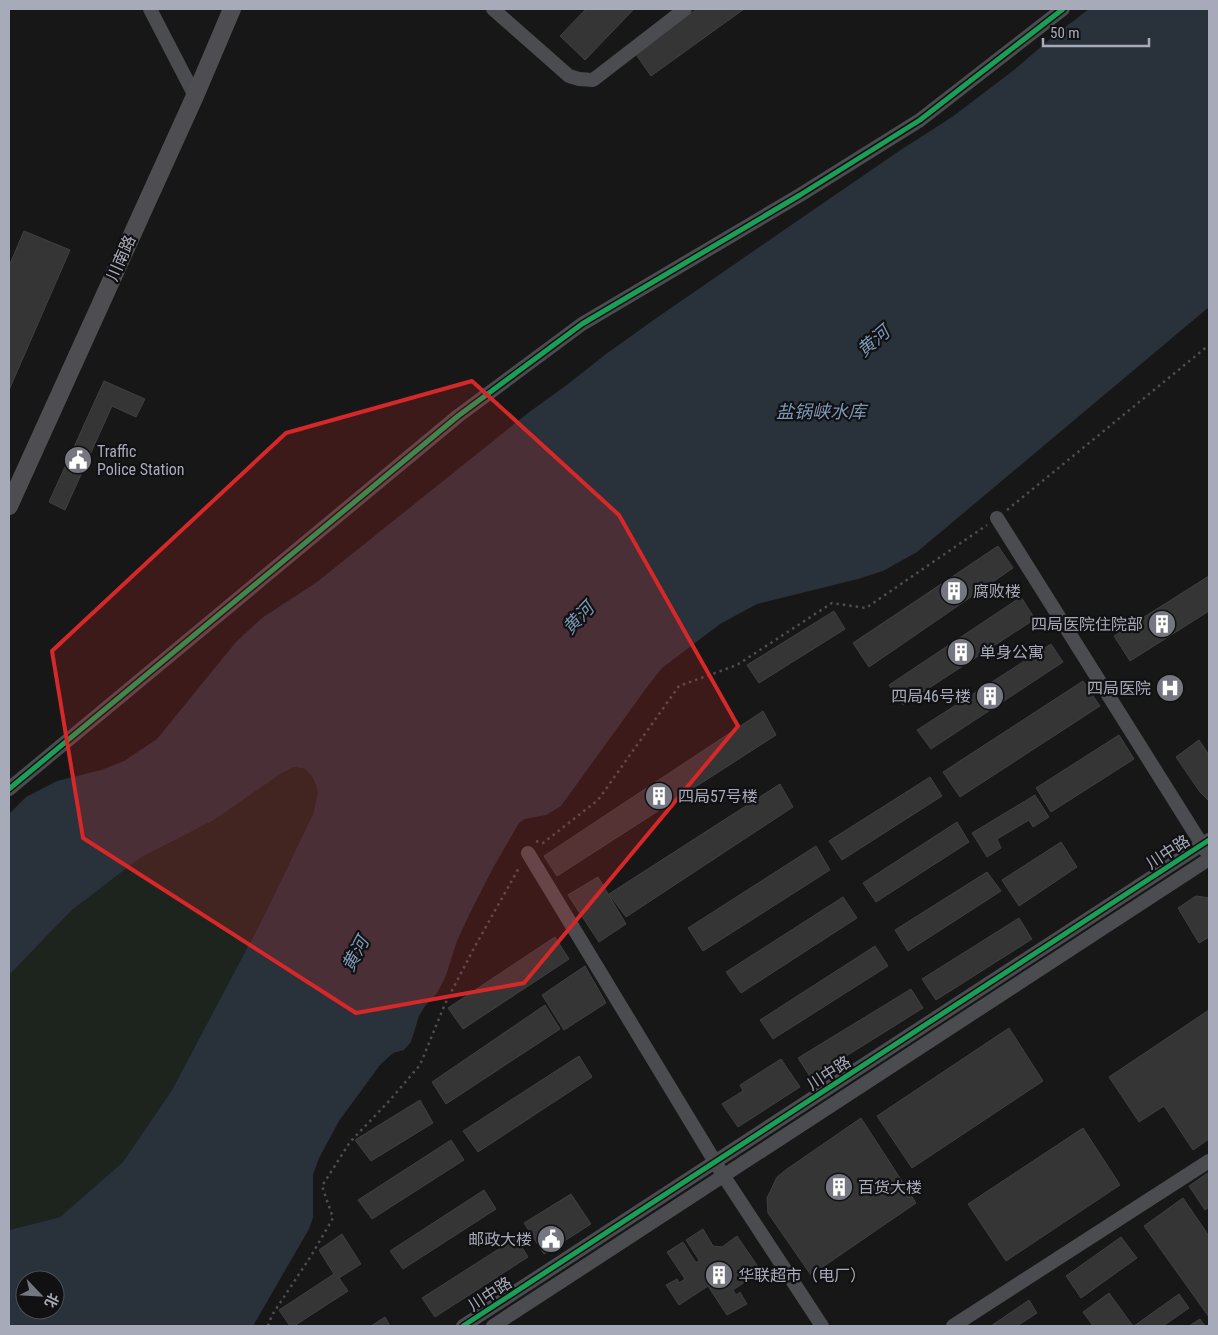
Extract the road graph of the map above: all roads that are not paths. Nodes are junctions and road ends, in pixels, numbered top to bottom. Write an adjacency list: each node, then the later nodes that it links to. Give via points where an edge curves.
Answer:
1 (150, 9): 6 (street)
2 (232, 9): 6 (main road, 川南路)
3 (493, 9): 4 (street, via 569,76 593,80)
4 (685, 9)
5 (1062, 9): 9 (street, via 920,120 582,324 482,398)
6 (194, 96): 7 (main road, 川南路)
7 (9, 506)
8 (997, 518): 10 (street)
9 (9, 789)
10 (1208, 850): 13 (street, 川中路); 14 (street, 川中路)
11 (528, 853): 13 (street)
12 (1209, 1161): 18 (street)
13 (714, 1162): 14 (street); 15 (street, 川中路)
14 (723, 1175): 16 (street, 川中路); 17 (street)
15 (462, 1326)
16 (492, 1326)
17 (822, 1326)
18 (953, 1326)

